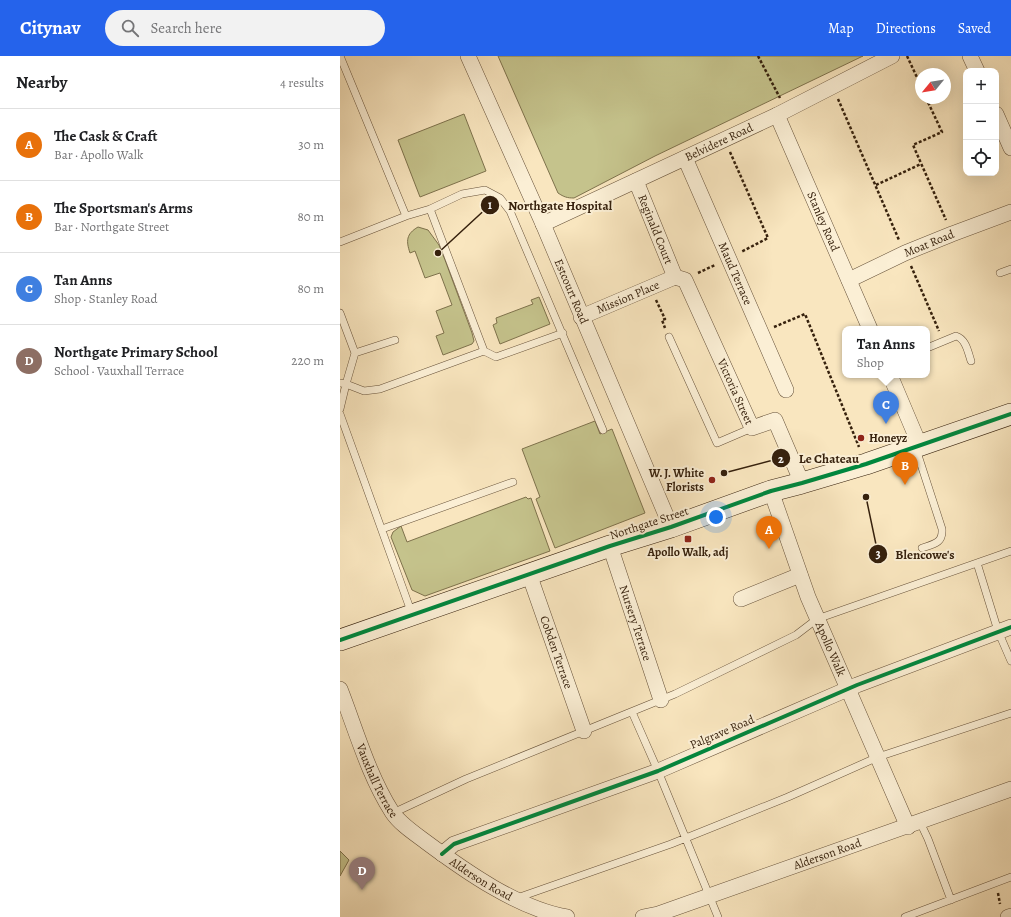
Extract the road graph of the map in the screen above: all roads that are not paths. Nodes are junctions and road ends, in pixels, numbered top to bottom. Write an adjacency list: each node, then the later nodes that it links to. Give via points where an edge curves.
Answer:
1 (340, 56): 13 (lane)
2 (468, 56): 14 (street, Estcourt Road)
3 (892, 56): 6 (street, Belvidere Road)
4 (970, 56): 5 (street)
5 (976, 68)
6 (781, 112): 9 (street, Belvidere Road); 19 (street, Stanley Road)
7 (999, 121): 8 (street)
8 (1011, 148)
9 (685, 158): 10 (street, Belvidere Road); 32 (street, Maud Terrace)
10 (636, 181): 14 (street, Belvidere Road); 18 (street, Reginald Court)
11 (430, 209): 13 (lane); 23 (lane, via 462,194 484,190 500,198 510,211); 27 (lane)
12 (1011, 212): 19 (street, Moat Road, via 905,253)
13 (406, 216): 15 (lane)
14 (543, 224): 21 (street, Estcourt Road)
15 (340, 242)
16 (1011, 269): 17 (lane)
17 (1000, 273)
18 (680, 278): 21 (street, Mission Place); 36 (street, Victoria Street)
19 (849, 280): 22 (street, Stanley Road)
20 (340, 313): 28 (lane)
21 (581, 317): 42 (street, Estcourt Road)
22 (869, 326)
23 (563, 333): 27 (lane, via 496,357); 37 (lane)
24 (669, 337): 36 (lane, via 717,443)
25 (395, 340): 28 (lane)
26 (930, 347): 29 (lane, via 956,336 960,337)
27 (484, 351): 31 (lane, via 380,389 364,391)
28 (355, 353): 31 (lane)
29 (972, 361)
30 (891, 378): 38 (street)
31 (343, 383): 33 (lane)
32 (786, 390)
33 (340, 408)
34 (340, 414): 43 (lane)
35 (1011, 414): 38 (street, Northgate Street)
36 (752, 428): 40 (street, Victoria Street, via 775,420)
37 (603, 430)
38 (918, 446): 40 (street, Northgate Street); 45 (lane, via 942,529 941,538 937,543)
39 (513, 482): 43 (lane)
40 (802, 483): 41 (street, Northgate Street)
41 (771, 491): 42 (street, Northgate Street); 49 (street, Apollo Walk)
42 (671, 527): 44 (street, Northgate Street)
43 (382, 529): 51 (lane)
44 (610, 546): 48 (street, Northgate Street); 58 (street, Nursery Terrace)
45 (922, 548)
46 (1011, 551): 47 (lane)
47 (978, 563): 52 (lane); 53 (lane)
48 (530, 574): 51 (street, Northgate Street); 61 (street, Cobden Terrace)
49 (800, 575): 50 (street); 52 (street, Apollo Walk)
50 (741, 599)
51 (412, 615): 54 (street, Northgate Street)
52 (818, 619): 56 (street, Apollo Walk); 58 (lane, via 796,635)
53 (1004, 629): 55 (lane); 56 (street, Palgrave Road)
54 (340, 640)
55 (1011, 661)
56 (848, 688): 62 (street, Apollo Walk); 63 (street, Palgrave Road)
57 (340, 689): 65 (street, Vauxhall Terrace, via 374,778)
58 (661, 700): 59 (lane)
59 (632, 712): 61 (lane); 63 (lane)
60 (1011, 713): 62 (lane)
61 (584, 731): 65 (lane, via 466,779)
62 (878, 758): 66 (street, Apollo Walk); 67 (lane)
63 (658, 771): 67 (lane); 68 (street, Palgrave Road, via 454,844)
64 (1011, 789): 66 (street, Alderson Road)
65 (393, 813): 68 (street, Vauxhall Terrace)
66 (914, 824): 70 (street, Alderson Road); 72 (lane, via 928,839)
67 (686, 838): 70 (lane); 71 (lane)
68 (442, 854): 71 (street, Alderson Road, via 489,885)
69 (1011, 877): 72 (lane)
70 (710, 895): 75 (street, Alderson Road); 76 (lane)
71 (516, 899): 73 (street, Alderson Road)
72 (951, 900): 77 (lane)
73 (540, 913): 74 (street, Alderson Road)
74 (567, 917)
75 (643, 917)
76 (718, 917)
77 (905, 917)

